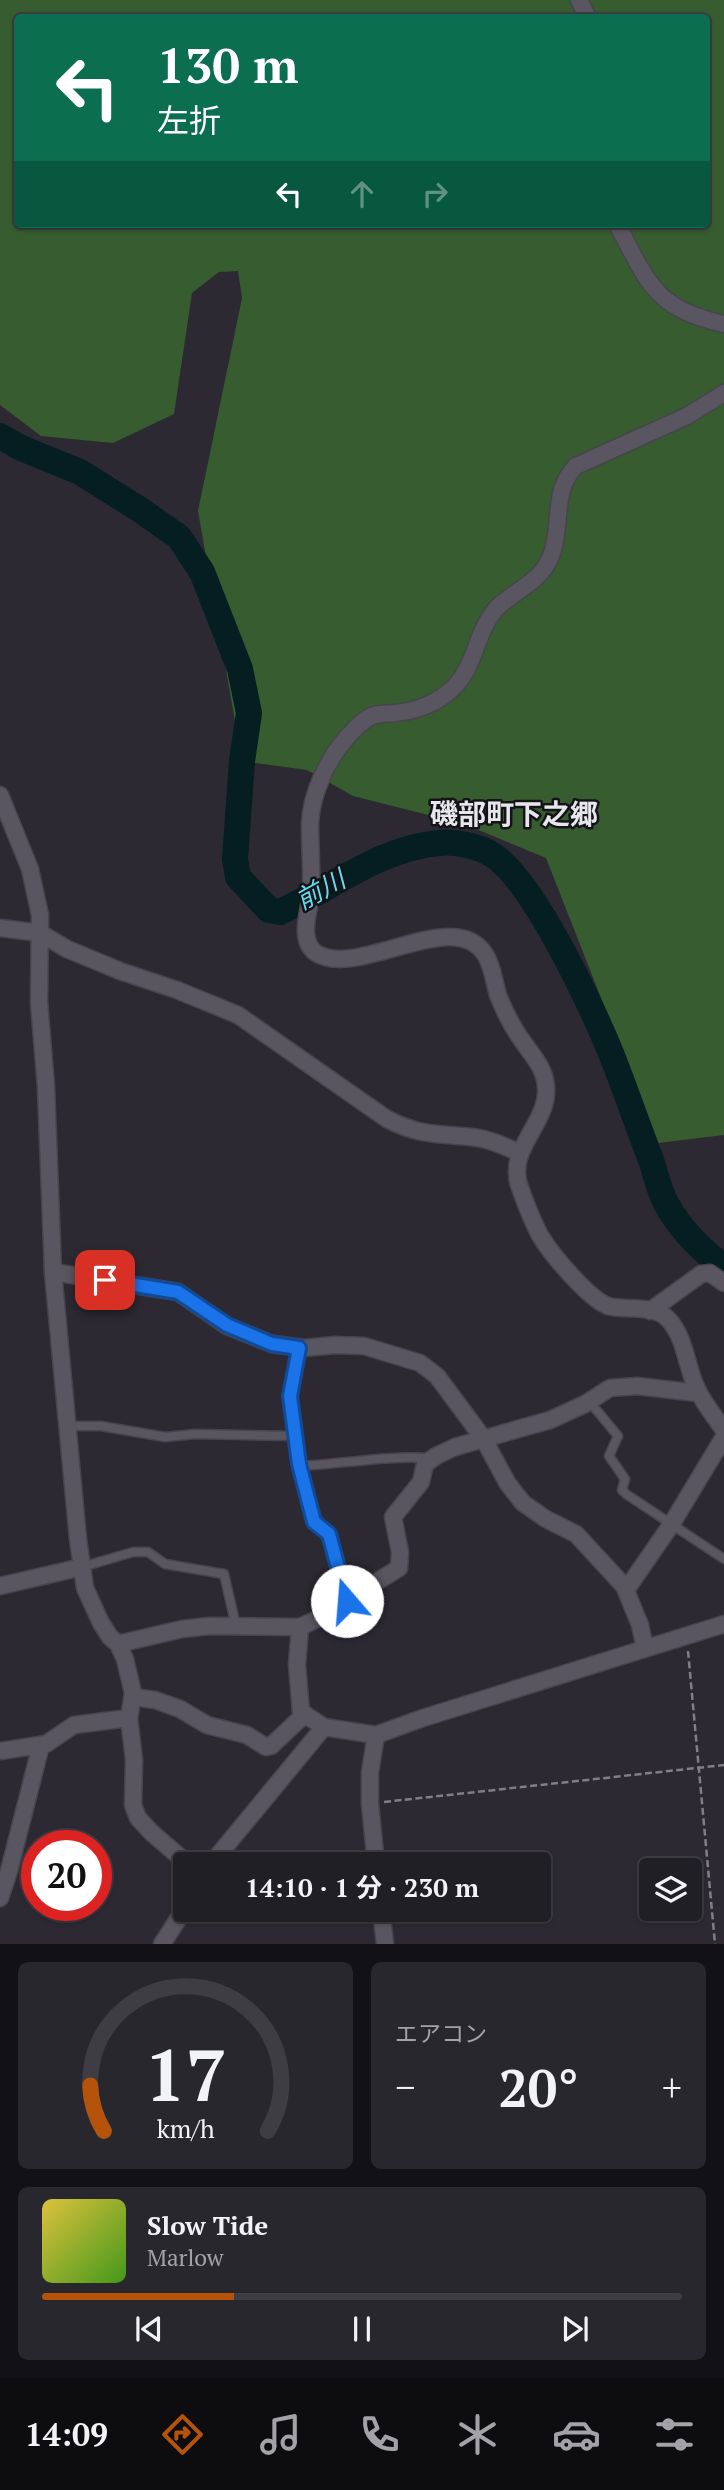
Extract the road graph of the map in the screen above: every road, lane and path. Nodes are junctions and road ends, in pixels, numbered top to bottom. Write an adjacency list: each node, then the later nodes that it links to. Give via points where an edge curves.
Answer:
1 (619, 228): 2 (street, via 657,293 681,311)
2 (724, 324)
3 (724, 393): 7 (street, via 687,416 584,461 569,473 548,564 491,614 466,674 435,702 363,721 328,765 314,800 306,931 312,950 340,960 444,937 476,942 487,957 517,1034 544,1073 546,1100)
4 (0, 795): 6 (street, via 30,869)
5 (0, 928): 6 (street)
6 (40, 933): 7 (street, via 110,967 239,1015 404,1128 493,1141); 8 (street, via 39,1002)
7 (520, 1153): 10 (street, via 516,1169 519,1186 548,1246 604,1305)
8 (53, 1272): 11 (street, via 178,1292 237,1330 272,1344); 14 (street)
9 (724, 1283): 10 (street, via 710,1273 701,1274)
10 (650, 1311): 12 (street, via 662,1314 678,1332)
11 (299, 1348): 16 (lane, via 290,1396); 18 (street, via 364,1346 420,1363 436,1376)
12 (698, 1392): 13 (street, via 610,1388); 15 (street)
13 (589, 1401): 18 (street, via 550,1420); 21 (lane, via 618,1436 609,1456 625,1479 622,1490)
14 (66, 1426): 16 (lane, via 101,1426 165,1437); 23 (street)
15 (724, 1430)
16 (294, 1436): 20 (lane)
17 (724, 1437): 21 (street)
18 (483, 1438): 19 (street); 25 (street, via 523,1503 576,1534)
19 (433, 1458): 20 (lane); 26 (street, via 425,1464 421,1482 393,1517 399,1568)
20 (299, 1466): 26 (lane, via 314,1522 329,1534)
21 (671, 1525): 22 (lane); 25 (street)
22 (724, 1559)
23 (82, 1567): 24 (street); 28 (lane, via 148,1552 165,1564 224,1574); 31 (street, via 85,1588 101,1623)
24 (0, 1586)
25 (626, 1590): 32 (street)
26 (347, 1601): 29 (street)
27 (724, 1624): 30 (street)
28 (236, 1626): 29 (street); 31 (street, via 181,1629)
29 (300, 1626): 34 (street, via 297,1665)
30 (687, 1635): 32 (street); 41 (path)
31 (118, 1644): 33 (street)
32 (645, 1648): 37 (street)
33 (133, 1697): 34 (street, via 180,1709 207,1726 247,1735 266,1747); 35 (street)
34 (304, 1714): 36 (street)
35 (129, 1717): 38 (street, via 74,1726); 43 (street, via 133,1805 138,1818)
36 (324, 1727): 37 (street); 44 (street)
37 (376, 1735): 42 (street)
38 (41, 1745): 39 (street); 46 (street)
39 (0, 1751)
40 (724, 1765): 41 (path)
41 (698, 1767): 42 (path); 51 (path)
42 (370, 1804): 45 (street)
43 (174, 1852)
44 (221, 1852)
45 (375, 1852)
46 (0, 1898)
47 (176, 1922): 49 (street)
48 (382, 1922): 50 (street)
49 (162, 1944)
50 (385, 1944)
51 (715, 1944)

